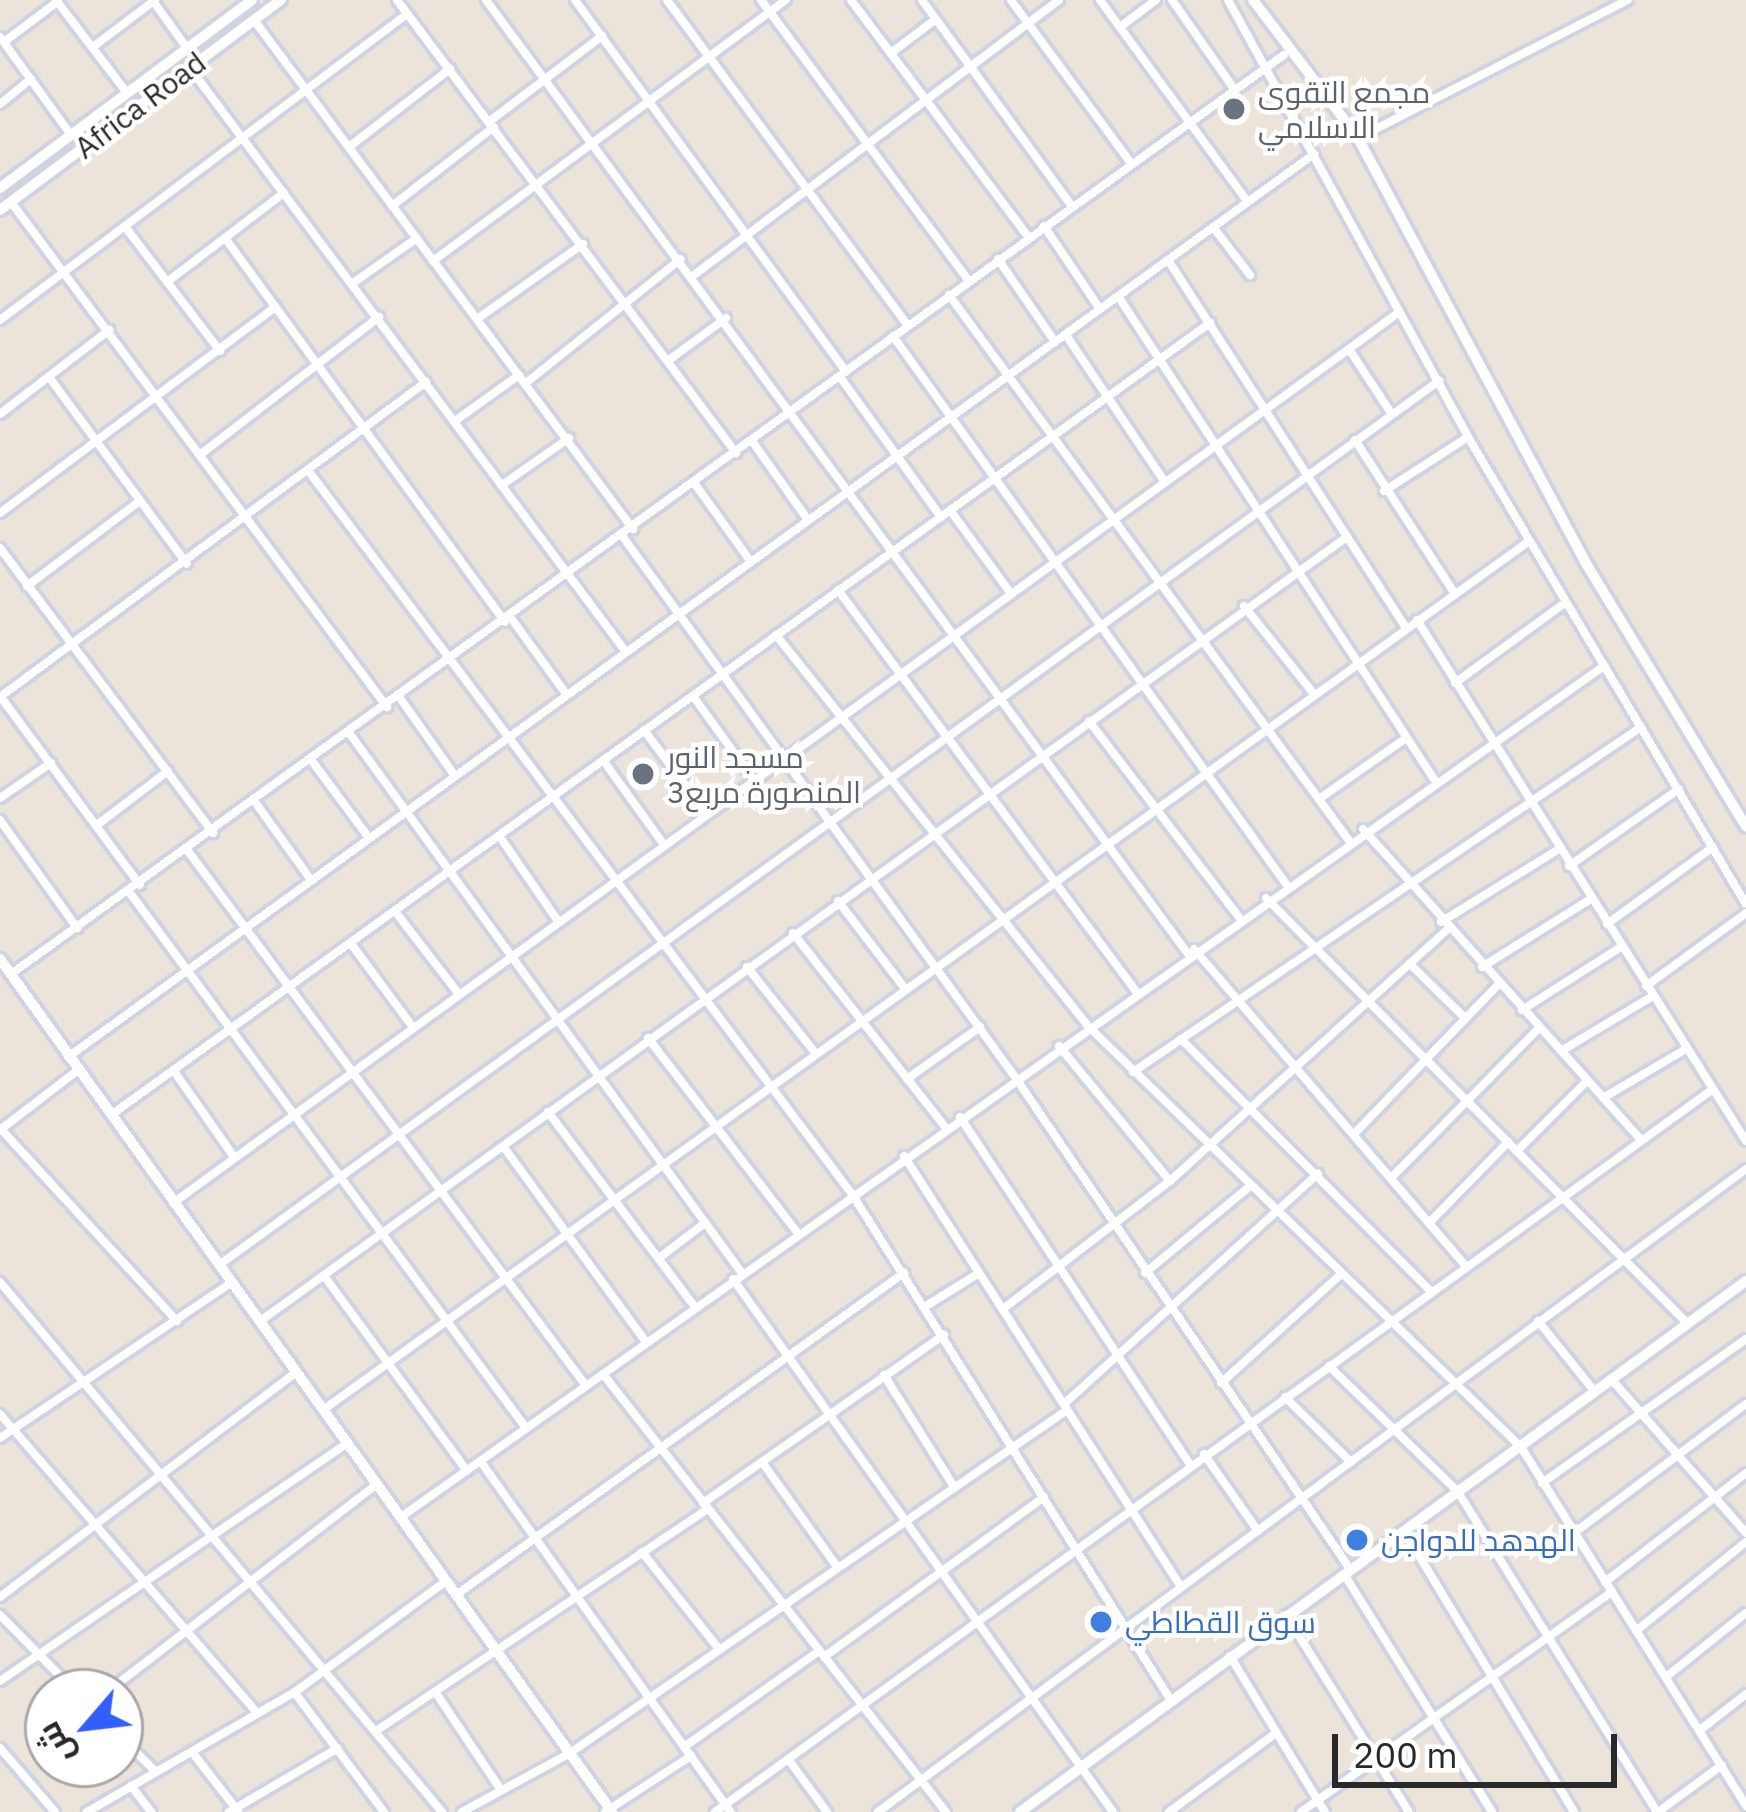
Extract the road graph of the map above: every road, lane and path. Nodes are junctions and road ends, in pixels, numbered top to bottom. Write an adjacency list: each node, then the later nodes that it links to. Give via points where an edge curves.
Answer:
1 (154, 0): 29 (street); 30 (street)
2 (280, 0): 24 (street, Africa Road)
3 (397, 0): 22 (street)
4 (486, 0): 39 (street)
5 (577, 0): 27 (street)
6 (667, 0): 33 (street)
7 (761, 0): 21 (street)
8 (786, 0): 21 (street)
9 (851, 0): 31 (street)
10 (922, 0): 23 (street)
11 (1011, 0): 25 (street)
12 (1059, 0): 25 (street)
13 (1100, 0): 26 (street)
14 (1156, 0): 26 (street)
15 (1172, 0): 40 (street)
16 (1228, 0): 35 (street)
17 (1253, 0): 32 (street)
18 (1628, 0): 49 (street)
19 (57, 1): 28 (street); 29 (street)
20 (244, 2): 30 (street, Africa Road)
21 (770, 12): 33 (street); 51 (street)
22 (407, 14): 37 (street); 41 (street)
23 (936, 19): 31 (street); 36 (street)
24 (254, 20): 34 (street, Africa Road); 41 (street)
25 (1028, 23): 36 (street); 55 (street)
26 (1120, 27): 46 (street)
27 (602, 36): 39 (street); 44 (street)
28 (2, 40): 38 (street)
29 (93, 47): 42 (street)
30 (186, 49): 34 (street); 42 (street, Africa Road)
31 (891, 53): 43 (street)
32 (1284, 55): 35 (street); 49 (street)
33 (709, 57): 44 (street); 58 (street)
34 (194, 65): 50 (street); 62 (street, Africa Road)
35 (1266, 66): 40 (street); 54 (street)
36 (970, 67): 43 (street); 61 (street)
37 (450, 69): 47 (street); 53 (street)
38 (32, 80): 45 (street); 48 (street)
39 (546, 80): 47 (street); 52 (street)
40 (1232, 86): 46 (street)
41 (306, 90): 50 (street); 53 (street)
42 (127, 93): 48 (street, Africa Road)
43 (926, 99): 51 (street); 68 (street)
44 (650, 103): 52 (street); 67 (street)
45 (0, 104)
46 (1187, 119): 55 (street); 60 (street)
47 (492, 124): 56 (street); 63 (street)
48 (71, 134): 57 (street, Africa Road)
49 (1358, 138): 220 (street, via 1598,584)
50 (244, 139): 59 (street); 66 (street)
51 (867, 144): 58 (street); 79 (street)
52 (596, 145): 56 (street); 72 (street)
53 (349, 147): 63 (street)
54 (1314, 154): 60 (street); 87 (street)
55 (1130, 162): 61 (street)
56 (538, 187): 71 (street); 75 (street)
57 (0, 188)
58 (806, 188): 67 (street); 93 (street)
59 (284, 193): 69 (street); 81 (street)
60 (1248, 202): 65 (street)
61 (1071, 205): 64 (street)
62 (5, 206): 76 (street)
63 (392, 206): 70 (street)
64 (1044, 225): 68 (street); 86 (street)
65 (1213, 227): 74 (street); 78 (street)
66 (125, 228): 76 (street); 80 (street)
67 (747, 234): 77 (street); 103 (street)
68 (1028, 237): 73 (street)
69 (225, 238): 80 (street); 85 (street)
70 (416, 238): 75 (street); 81 (street)
71 (583, 244): 84 (street); 90 (street)
72 (681, 259): 77 (street); 84 (street)
73 (998, 259): 79 (street); 97 (street)
74 (1168, 260): 83 (street); 92 (street)
75 (434, 261): 90 (street)
76 (64, 272): 91 (street); 94 (street)
77 (694, 275): 89 (street)
78 (1250, 275)
79 (969, 281): 82 (street)
80 (166, 282): 99 (street)
81 (353, 283): 88 (street)
82 (949, 295): 93 (street); 105 (street)
83 (1118, 296): 86 (street); 100 (street)
84 (625, 302): 101 (street); 106 (street)
85 (275, 307): 99 (street); 102 (street)
86 (1100, 309): 95 (street)
87 (1399, 312): 98 (street); 107 (street)
88 (379, 317): 102 (street); 108 (street)
89 (726, 318): 101 (street); 112 (street)
90 (477, 319): 106 (street)
91 (0, 320)
92 (1210, 323): 100 (street); 111 (street)
93 (908, 326): 96 (street)
94 (109, 330): 104 (street); 109 (street)
95 (1066, 334): 97 (street); 110 (street)
96 (893, 336): 103 (street); 115 (street)
97 (1055, 342): 105 (street)
98 (1349, 349): 111 (street); 113 (street)
99 (220, 351): 109 (street)
100 (1159, 358): 110 (street); 124 (street)
101 (668, 360): 125 (street)
102 (318, 364): 117 (street); 126 (street)
103 (843, 374): 112 (street); 127 (street)
104 (50, 377): 114 (street); 118 (street)
105 (1006, 377): 115 (street); 119 (street)
106 (523, 379): 116 (street); 121 (street)
107 (1439, 381): 113 (street); 120 (street)
108 (426, 382): 116 (street); 117 (street)
109 (162, 396): 118 (street); 126 (street)
110 (1107, 398): 119 (street); 131 (street)
111 (1266, 409): 124 (street); 129 (street)
112 (794, 410): 123 (street); 134 (street)
113 (1391, 413): 122 (street)
114 (0, 414)
115 (950, 417): 127 (street); 130 (street)
116 (454, 421): 133 (street)
117 (363, 429): 128 (street); 163 (street)
118 (95, 434): 136 (street); 139 (street)
119 (1049, 436): 130 (street); 141 (street)
120 (1468, 436): 135 (street); 147 (street)
121 (569, 438): 133 (street); 144 (street)
122 (1355, 440): 129 (street); 135 (street)
123 (752, 441): 125 (street); 143 (street)
124 (1214, 443): 131 (street); 137 (street)
125 (736, 453): 132 (street)
126 (200, 454): 142 (street)
127 (898, 455): 134 (street); 140 (street)
128 (310, 473): 142 (street); 172 (street)
129 (1305, 473): 137 (street); 146 (street)
130 (992, 479): 138 (street); 151 (street)
131 (1164, 481): 141 (street)
132 (695, 484): 144 (street); 150 (street)
133 (502, 485): 154 (street)
134 (849, 489): 143 (street); 149 (street)
135 (1384, 490): 159 (street)
136 (140, 501): 152 (street); 156 (street)
137 (1256, 507): 153 (street); 155 (street)
138 (950, 510): 140 (street); 158 (street)
139 (0, 513)
140 (940, 517): 149 (street)
141 (1109, 518): 151 (street); 155 (street)
142 (245, 520): 152 (street); 185 (street)
143 (808, 520): 150 (street)
144 (634, 529): 145 (street)
145 (623, 537): 154 (street); 162 (street)
146 (1347, 537): 153 (street); 166 (street)
147 (1528, 542): 159 (street); 160 (street)
148 (0, 548): 156 (street)
149 (895, 550): 157 (street); 167 (street)
150 (751, 562): 162 (street)
151 (1050, 562): 158 (street); 165 (street)
152 (187, 564): 170 (street)
153 (1297, 570): 161 (street); 173 (street)
154 (568, 576): 163 (street); 171 (street)
155 (1153, 578): 165 (street); 169 (street)
156 (27, 586): 170 (street)
157 (838, 590): 168 (street); 175 (street)
158 (1009, 591): 167 (street)
159 (1455, 594): 164 (street)
160 (1566, 602): 174 (street); 178 (street)
161 (1244, 606): 169 (street); 181 (street)
162 (679, 614): 171 (street); 176 (street)
163 (508, 620): 172 (street); 180 (street)
164 (1417, 620): 166 (street); 178 (street)
165 (1095, 622): 177 (street); 179 (street)
166 (1406, 628): 173 (street)
167 (956, 632): 175 (street); 179 (street)
168 (776, 635): 176 (street); 186 (street)
169 (1198, 638): 177 (street); 188 (street)
170 (70, 646): 182 (street); 201 (street)
171 (626, 652): 180 (street)
172 (453, 660): 184 (street); 193 (street)
173 (1357, 662): 181 (street); 194 (street)
174 (1604, 666): 189 (street); 195 (street)
175 (900, 673): 186 (street); 191 (street)
176 (723, 674): 183 (street); 197 (street)
177 (1139, 682): 187 (street); 202 (street)
178 (1455, 683): 195 (street)
179 (1000, 692): 191 (street); 196 (street)
180 (567, 694): 193 (street)
181 (1314, 694): 188 (street)
182 (0, 696): 200 (street)
183 (693, 696): 190 (street); 205 (street)
184 (400, 698): 185 (street); 204 (street)
185 (387, 707): 192 (street)
186 (840, 717): 197 (street); 203 (street)
187 (1089, 721): 196 (street); 214 (street)
188 (1266, 727): 202 (street); 211 (street)
189 (1641, 727): 207 (street); 213 (street)
190 (644, 730): 198 (street); 216 (street)
191 (943, 733): 203 (street); 208 (street)
192 (350, 734): 199 (street); 215 (street)
193 (509, 737): 204 (street); 210 (street)
194 (1406, 738): 206 (street); 211 (street)
195 (1491, 743): 206 (street); 213 (street)
196 (1044, 756): 208 (street); 227 (street)
197 (783, 757): 205 (street); 217 (street)
198 (603, 760): 210 (street); 228 (street)
199 (312, 761): 212 (street); 225 (street)
200 (51, 763): 209 (street); 219 (street)
201 (168, 771): 219 (street); 222 (street)
202 (1204, 772): 214 (street); 239 (street)
203 (885, 775): 217 (street); 223 (street)
204 (455, 776): 215 (street)
205 (753, 779): 216 (street)
206 (1434, 779): 221 (street)
207 (1679, 789): 229 (street); 232 (street)
208 (988, 794): 223 (street); 238 (street)
209 (0, 798)
210 (554, 798): 224 (street); 237 (street)
211 (1319, 799): 226 (street)
212 (255, 802): 222 (street); 236 (street)
213 (1529, 802): 230 (street); 235 (street)
214 (1156, 806): 227 (street); 248 (street)
215 (406, 811): 225 (street); 233 (street)
216 (706, 813): 228 (street)
217 (827, 817): 234 (street); 256 (street)
218 (0, 820): 253 (street)
219 (97, 825): 240 (street)
220 (1746, 826)
221 (1363, 829): 226 (street); 235 (street)
222 (213, 832): 231 (street)
223 (932, 835): 234 (street); 249 (street)
224 (500, 837): 233 (street); 250 (street)
225 (369, 838): 236 (street)
226 (1348, 839): 239 (street)
227 (1108, 842): 238 (street); 260 (street)
228 (664, 844): 237 (street)
229 (1713, 847): 245 (street); 251 (street)
230 (1559, 849): 232 (street); 252 (street)
231 (188, 851): 240 (street); 254 (street)
232 (1569, 866): 243 (street)
233 (450, 873): 247 (street); 261 (street)
234 (871, 877): 244 (street); 263 (street)
235 (1405, 878): 252 (street); 258 (street)
236 (310, 880): 254 (street)
237 (613, 880): 250 (street); 256 (street)
238 (1052, 882): 249 (street); 273 (street)
239 (1286, 884): 242 (street)
240 (140, 885): 241 (street)
241 (130, 893): 253 (street); 267 (street)
242 (1265, 898): 248 (street); 258 (street)
243 (1591, 899): 251 (street); 266 (street)
244 (838, 901): 255 (street); 270 (street)
245 (1746, 904)
246 (1746, 913): 271 (street)
247 (397, 914): 257 (street); 274 (street)
248 (1239, 917): 260 (street)
249 (1000, 920): 263 (street); 283 (street)
250 (558, 921): 261 (street)
251 (1606, 924): 259 (street)
252 (1444, 926): 264 (street); 266 (street)
253 (77, 928): 268 (street)
254 (244, 928): 267 (street); 272 (street)
255 (793, 934): 265 (street); 281 (street)
256 (657, 943): 276 (street); 280 (street)
257 (352, 945): 272 (street); 284 (street)
258 (1313, 945): 277 (street); 278 (street)
259 (1621, 946): 271 (street); 279 (street)
260 (1191, 952): 273 (street); 277 (street)
261 (510, 956): 274 (street); 280 (street)
262 (0, 959): 268 (street)
263 (934, 964): 270 (street); 285 (street)
264 (1410, 964): 278 (street); 282 (street)
265 (747, 966): 276 (street); 292 (street)
266 (1482, 968): 269 (street)
267 (187, 973): 287 (street); 294 (street)
268 (11, 974): 294 (street)
269 (1498, 985): 279 (street); 282 (street)
270 (903, 986): 281 (street)
271 (1646, 986): 275 (street)
272 (291, 991): 287 (street); 297 (street)
273 (1136, 991): 283 (street)
274 (458, 994): 284 (street)
275 (1653, 996): 291 (street); 293 (street)
276 (703, 999): 288 (street); 305 (street)
277 (1238, 1000): 289 (street); 296 (street)
278 (1368, 1002): 295 (street); 296 (street)
279 (1522, 1010): 286 (street)
280 (557, 1014): 301 (street); 317 (street)
281 (859, 1018): 292 (street); 303 (street)
282 (1466, 1019): 295 (street)
283 (1087, 1025): 290 (street); 300 (street)
284 (412, 1026): 297 (street)
285 (980, 1027): 302 (street); 303 (street)
286 (1538, 1028): 293 (street); 308 (street)
287 (230, 1031): 299 (street); 311 (street)
288 (648, 1039): 301 (street); 314 (street)
289 (1181, 1040): 300 (street); 309 (street)
290 (1059, 1046): 302 (street); 332 (street)
291 (1686, 1049): 306 (street); 307 (street)
292 (813, 1050): 305 (street)
293 (1561, 1051): 304 (street)
294 (68, 1057): 298 (street)
295 (1426, 1060): 308 (street); 318 (street)
296 (1297, 1066): 309 (street); 318 (street)
297 (353, 1070): 311 (street); 317 (street)
298 (77, 1071): 312 (street); 316 (street)
299 (174, 1071): 312 (street); 326 (street)
300 (1133, 1072): 323 (street)
301 (599, 1074): 310 (street); 327 (street)
302 (1015, 1077): 313 (street); 342 (street)
303 (907, 1079): 315 (street)
304 (1587, 1081): 307 (street); 324 (street)
305 (767, 1085): 314 (street); 335 (street)
306 (1713, 1089): 319 (street); 320 (street)
307 (1604, 1098): 319 (street)
308 (1467, 1100): 321 (street); 331 (street)
309 (1252, 1108): 323 (street); 329 (street)
310 (548, 1112): 322 (street); 336 (street)
311 (290, 1115): 326 (street); 330 (street)
312 (111, 1116): 338 (street)
313 (960, 1117): 315 (street); 349 (street)
314 (716, 1124): 327 (street); 344 (street)
315 (944, 1127): 325 (street)
316 (0, 1129): 367 (street)
317 (397, 1132): 330 (street); 334 (street)
318 (1355, 1133): 331 (street)
319 (1640, 1139): 337 (street)
320 (1746, 1141)
321 (1508, 1142): 324 (street); 341 (street)
322 (503, 1146): 334 (street); 343 (street)
323 (1209, 1147): 332 (street); 333 (street)
324 (1517, 1151): 337 (street)
325 (904, 1156): 335 (street); 352 (street)
326 (234, 1157): 338 (street)
327 (663, 1162): 336 (street); 340 (street)
328 (1746, 1168): 347 (street)
329 (1318, 1174): 339 (street); 361 (street)
330 (335, 1177): 345 (street); 348 (street)
331 (1391, 1177): 341 (street)
332 (1170, 1181): 342 (street)
333 (1250, 1186): 339 (street); 353 (street)
334 (444, 1189): 345 (street); 354 (street)
335 (852, 1194): 344 (street); 351 (street)
336 (612, 1198): 343 (street); 346 (street)
337 (1560, 1198): 347 (street); 350 (street)
338 (172, 1204): 348 (street)
339 (1280, 1216): 356 (street); 365 (street)
340 (706, 1222): 346 (street); 355 (street)
341 (1430, 1222): 350 (street)
342 (1112, 1226): 349 (street); 353 (street)
343 (566, 1230): 354 (street); 374 (street)
344 (797, 1232): 355 (street)
345 (382, 1236): 357 (street); 366 (street)
346 (659, 1258): 362 (street)
347 (1621, 1261): 368 (street); 371 (street)
348 (218, 1266): 360 (street)
349 (1058, 1266): 364 (street); 376 (street)
350 (1466, 1266): 361 (street)
351 (904, 1273): 363 (street); 375 (street)
352 (979, 1273): 363 (street); 364 (street)
353 (1144, 1273): 365 (street)
354 (505, 1274): 366 (street); 386 (street)
355 (737, 1275): 362 (street); 375 (street)
356 (1339, 1276): 370 (street); 384 (street)
357 (325, 1277): 369 (street); 377 (street)
358 (1746, 1281): 371 (street)
359 (0, 1282): 383 (street)
360 (231, 1283): 367 (street); 369 (street)
361 (1431, 1292): 370 (street)
362 (694, 1306): 374 (street)
363 (926, 1306): 372 (street)
364 (1003, 1309): 390 (street)
365 (1174, 1314): 376 (street); 384 (street)
366 (446, 1318): 377 (street); 396 (street)
367 (177, 1321): 383 (street)
368 (1538, 1321): 385 (street); 387 (street)
369 (258, 1322): 379 (street)
370 (1389, 1322): 378 (street); 385 (street)
371 (1688, 1324): 382 (street)
372 (944, 1335): 381 (street); 402 (street)
373 (1746, 1340): 394 (street)
374 (646, 1342): 380 (street)
375 (790, 1355): 393 (street); 403 (street)
376 (1121, 1357): 390 (street); 409 (street)
377 (386, 1362): 391 (street); 410 (street)
378 (1329, 1366): 388 (street); 398 (street)
379 (295, 1373): 391 (street); 411 (street)
380 (603, 1374): 386 (street); 403 (street)
381 (884, 1375): 393 (street); 415 (street)
382 (1613, 1381): 387 (street); 394 (street)
383 (85, 1382): 397 (street); 411 (street)
384 (1221, 1383): 395 (street)
385 (1452, 1384): 398 (street); 401 (street)
386 (586, 1386): 396 (street)
387 (1596, 1394): 401 (street)
388 (1285, 1397): 395 (street); 408 (street)
389 (1746, 1404): 405 (street)
390 (1065, 1407): 402 (street); 421 (street)
391 (322, 1410): 400 (street)
392 (0, 1414): 397 (street)
393 (830, 1414): 407 (street); 423 (street)
394 (1639, 1414): 405 (street); 414 (street)
395 (1251, 1420): 404 (street); 417 (street)
396 (526, 1428): 406 (street)
397 (14, 1429): 399 (street); 424 (street)
398 (1394, 1430): 408 (street); 416 (street)
399 (0, 1438)
400 (347, 1442): 413 (street); 425 (street)
401 (1521, 1447): 414 (street); 416 (street)
402 (1015, 1448): 415 (street); 418 (street)
403 (661, 1449): 420 (street); 429 (street)
404 (1204, 1454): 409 (street); 427 (street)
405 (1677, 1457): 419 (street); 428 (street)
406 (481, 1461): 410 (street); 429 (street)
407 (762, 1462): 420 (street); 433 (street)
408 (1351, 1462): 417 (street)
409 (1190, 1465): 421 (street)
410 (467, 1471): 422 (street)
411 (166, 1473): 424 (street); 425 (street)
412 (1746, 1473): 419 (street)
413 (377, 1484): 422 (street); 437 (street)
414 (1542, 1484): 428 (street)
415 (955, 1488): 423 (street)
416 (1458, 1492): 426 (street); 453 (street)
417 (1305, 1496): 427 (street); 434 (street)
418 (1044, 1497): 431 (street); 435 (street)
419 (1714, 1497): 430 (street); 439 (street)
420 (706, 1506): 432 (street); 445 (street)
421 (1132, 1508): 431 (street); 440 (street)
422 (401, 1517): 438 (street)
423 (905, 1523): 433 (street); 435 (street)
424 (98, 1524): 436 (street); 444 (street)
425 (214, 1529): 436 (street); 437 (street)
426 (1403, 1531): 434 (street); 462 (street)
427 (1258, 1532): 440 (street)
428 (1574, 1533): 439 (street)
429 (536, 1536): 442 (street); 443 (street)
430 (1746, 1538): 452 (street)
431 (1077, 1550): 449 (street); 450 (street)
432 (642, 1552): 443 (street); 454 (street)
433 (838, 1568): 445 (street)
434 (1347, 1571): 448 (street); 473 (street)
435 (940, 1572): 449 (street); 457 (street)
436 (146, 1577): 451 (street); 456 (street)
437 (259, 1580): 451 (street); 459 (street)
438 (446, 1581): 442 (street); 459 (street)
439 (1605, 1582): 441 (street)
440 (1181, 1587): 450 (street)
441 (1612, 1592): 452 (street); 453 (street)
442 (456, 1594): 455 (street)
443 (579, 1595): 455 (street); 468 (street)
444 (0, 1597)
445 (783, 1604): 454 (street); 457 (street)
446 (1746, 1613): 463 (street)
447 (0, 1615): 456 (street)
448 (1286, 1615): 458 (street); 483 (street)
449 (975, 1622): 470 (street); 471 (street)
450 (1125, 1629): 469 (street); 470 (street)
451 (192, 1630): 461 (street); 472 (street)
452 (1636, 1631): 463 (street)
453 (1550, 1635): 462 (street); 516 (street)
454 (718, 1648): 468 (street)
455 (498, 1652): 466 (street); 481 (street)
456 (38, 1654): 460 (street); 464 (street)
457 (822, 1654): 471 (street); 479 (street)
458 (1230, 1656): 469 (street); 476 (street)
459 (332, 1667): 465 (street); 474 (street)
460 (52, 1668)
461 (140, 1668)
462 (1493, 1676): 473 (street); 515 (street)
463 (1666, 1677): 475 (street)
464 (0, 1681)
465 (295, 1692): 472 (street); 478 (street)
466 (436, 1694): 474 (street); 492 (street)
467 (1746, 1694): 475 (street)
468 (649, 1696): 479 (street); 481 (street)
469 (1170, 1699): 486 (street)
470 (1030, 1702): 486 (street); 489 (street)
471 (863, 1706): 482 (street); 489 (street)
472 (257, 1713): 480 (street)
473 (1435, 1719): 483 (street); 514 (street)
474 (380, 1729): 502 (street)
475 (1700, 1730): 485 (street)
476 (1276, 1733): 493 (street); 510 (street)
477 (0, 1748): 498 (street)
478 (338, 1748): 496 (street); 501 (street)
479 (687, 1751): 495 (street); 497 (street)
480 (192, 1752): 487 (street); 496 (street)
481 (570, 1753): 492 (street); 497 (street)
482 (788, 1759): 495 (street); 505 (street)
483 (1377, 1760): 493 (street); 513 (street)
484 (144, 1761): 487 (street)
485 (1722, 1765): 494 (street); 516 (street)
486 (1078, 1767): 508 (street); 509 (street)
487 (155, 1772): 488 (street)
488 (144, 1778)
489 (922, 1782): 506 (street); 507 (street)
490 (128, 1788): 499 (street)
491 (133, 1788): 500 (street)
492 (502, 1790): 503 (street)
493 (1318, 1800): 511 (street); 512 (street)
494 (1746, 1806)
495 (729, 1808): 504 (street)
496 (235, 1811)
497 (609, 1811)
498 (55, 1812)
499 (87, 1812)
500 (152, 1812)
501 (384, 1812)
502 (442, 1812)
503 (462, 1812)
504 (716, 1812)
505 (827, 1812)
506 (878, 1812)
507 (946, 1812)
508 (1020, 1812)
509 (1114, 1812)
510 (1169, 1812)
511 (1301, 1812)
512 (1325, 1812)
513 (1409, 1812)
514 (1492, 1812)
515 (1574, 1812)
516 (1658, 1812)

